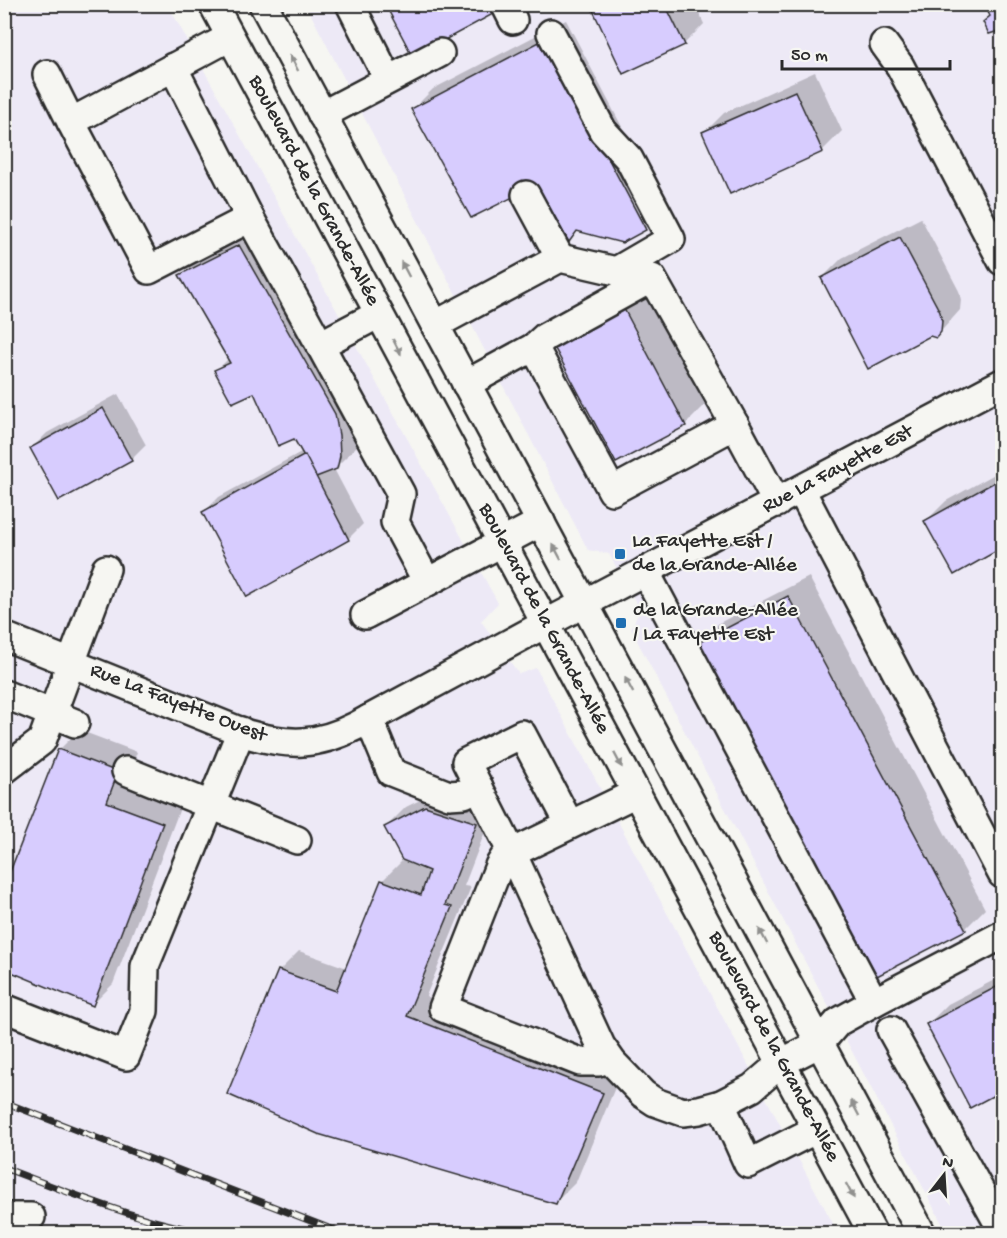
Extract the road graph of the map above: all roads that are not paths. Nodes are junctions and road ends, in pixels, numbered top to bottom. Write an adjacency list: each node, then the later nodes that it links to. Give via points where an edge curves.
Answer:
1 (213, 4): 5 (street, Boulevard de la Grande-Allée)
2 (263, 4): 11 (street, Boulevard de la Grande-Allée, one-way to 2)
3 (350, 4): 10 (street)
4 (551, 33): 15 (street, via 603,132 630,159 671,239 616,271)
5 (230, 37): 8 (street); 17 (street, Boulevard de la Grande-Allée)
6 (884, 44): 16 (street, via 900,66)
7 (440, 52): 10 (street)
8 (173, 67): 12 (street); 14 (street)
9 (47, 74): 12 (street)
10 (388, 80): 11 (street)
11 (322, 115): 18 (street, Boulevard de la Grande-Allée, one-way to 11)
12 (71, 122): 14 (street, via 149,270)
13 (526, 195): 15 (street)
14 (250, 218): 19 (street)
15 (560, 258): 18 (street)
16 (1002, 261)
17 (379, 314): 19 (street); 27 (street, Boulevard de la Grande-Allée, one-way to 27)
18 (435, 325): 22 (street, Boulevard de la Grande-Allée)
19 (320, 345): 30 (street, via 401,494 395,522)
20 (534, 347): 22 (street); 23 (street, via 612,491); 23 (street, via 545,337 652,278)
21 (1002, 383): 24 (street, Rue La Fayette Est)
22 (466, 384): 26 (street, Boulevard de la Grande-Allée)
23 (735, 425): 25 (street)
24 (801, 490): 25 (street, Rue La Fayette Est); 48 (street)
25 (777, 502): 29 (street, Rue La Fayette Est)
26 (541, 522): 27 (street); 31 (street, Boulevard de la Grande-Allée, one-way to 26)
27 (502, 543): 30 (street); 33 (street, Boulevard de la Grande-Allée)
28 (106, 569): 35 (street)
29 (645, 571): 31 (street, Rue La Fayette Est); 50 (street)
30 (427, 582): 32 (street)
31 (584, 604): 33 (street, Rue La Fayette Est); 53 (street, Boulevard de la Grande-Allée, one-way to 31)
32 (366, 615)
33 (545, 624): 38 (street, Rue La Fayette Ouest); 43 (street, Boulevard de la Grande-Allée, one-way to 43)
34 (4, 636): 35 (street, Rue La Fayette Ouest)
35 (70, 663): 37 (street); 39 (street, Rue La Fayette Ouest)
36 (4, 694): 37 (street)
37 (64, 718): 40 (street)
38 (369, 719): 39 (street, Rue La Fayette Ouest, via 310,742 266,740); 42 (street, via 392,772 449,795)
39 (241, 731): 44 (street)
40 (4, 770)
41 (126, 771): 44 (street)
42 (479, 787): 45 (street, via 466,762 522,734); 47 (street)
43 (636, 793): 45 (street); 55 (street, Boulevard de la Grande-Allée)
44 (211, 805): 46 (street); 51 (street, via 145,966 144,1011 126,1056)
45 (570, 825): 47 (street)
46 (297, 840)
47 (512, 853): 54 (street, via 592,1031); 54 (street, via 499,866 443,1008 580,1062)
48 (1002, 874)
49 (1002, 934): 50 (street)
50 (874, 1002): 53 (street, via 838,1022)
51 (4, 1008)
52 (891, 1030): 60 (street)
53 (820, 1043): 55 (street); 62 (street, Boulevard de la Grande-Allée, one-way to 53)
54 (609, 1058): 56 (street, via 643,1094 669,1108 683,1112)
55 (781, 1063): 56 (street, via 752,1088); 57 (street, Boulevard de la Grande-Allée)
56 (721, 1104): 57 (street, via 748,1164)
57 (817, 1129): 61 (street, Boulevard de la Grande-Allée, one-way to 61)
58 (4, 1217): 59 (street)
59 (31, 1217)
60 (1002, 1230)
61 (873, 1233)
62 (922, 1233)

